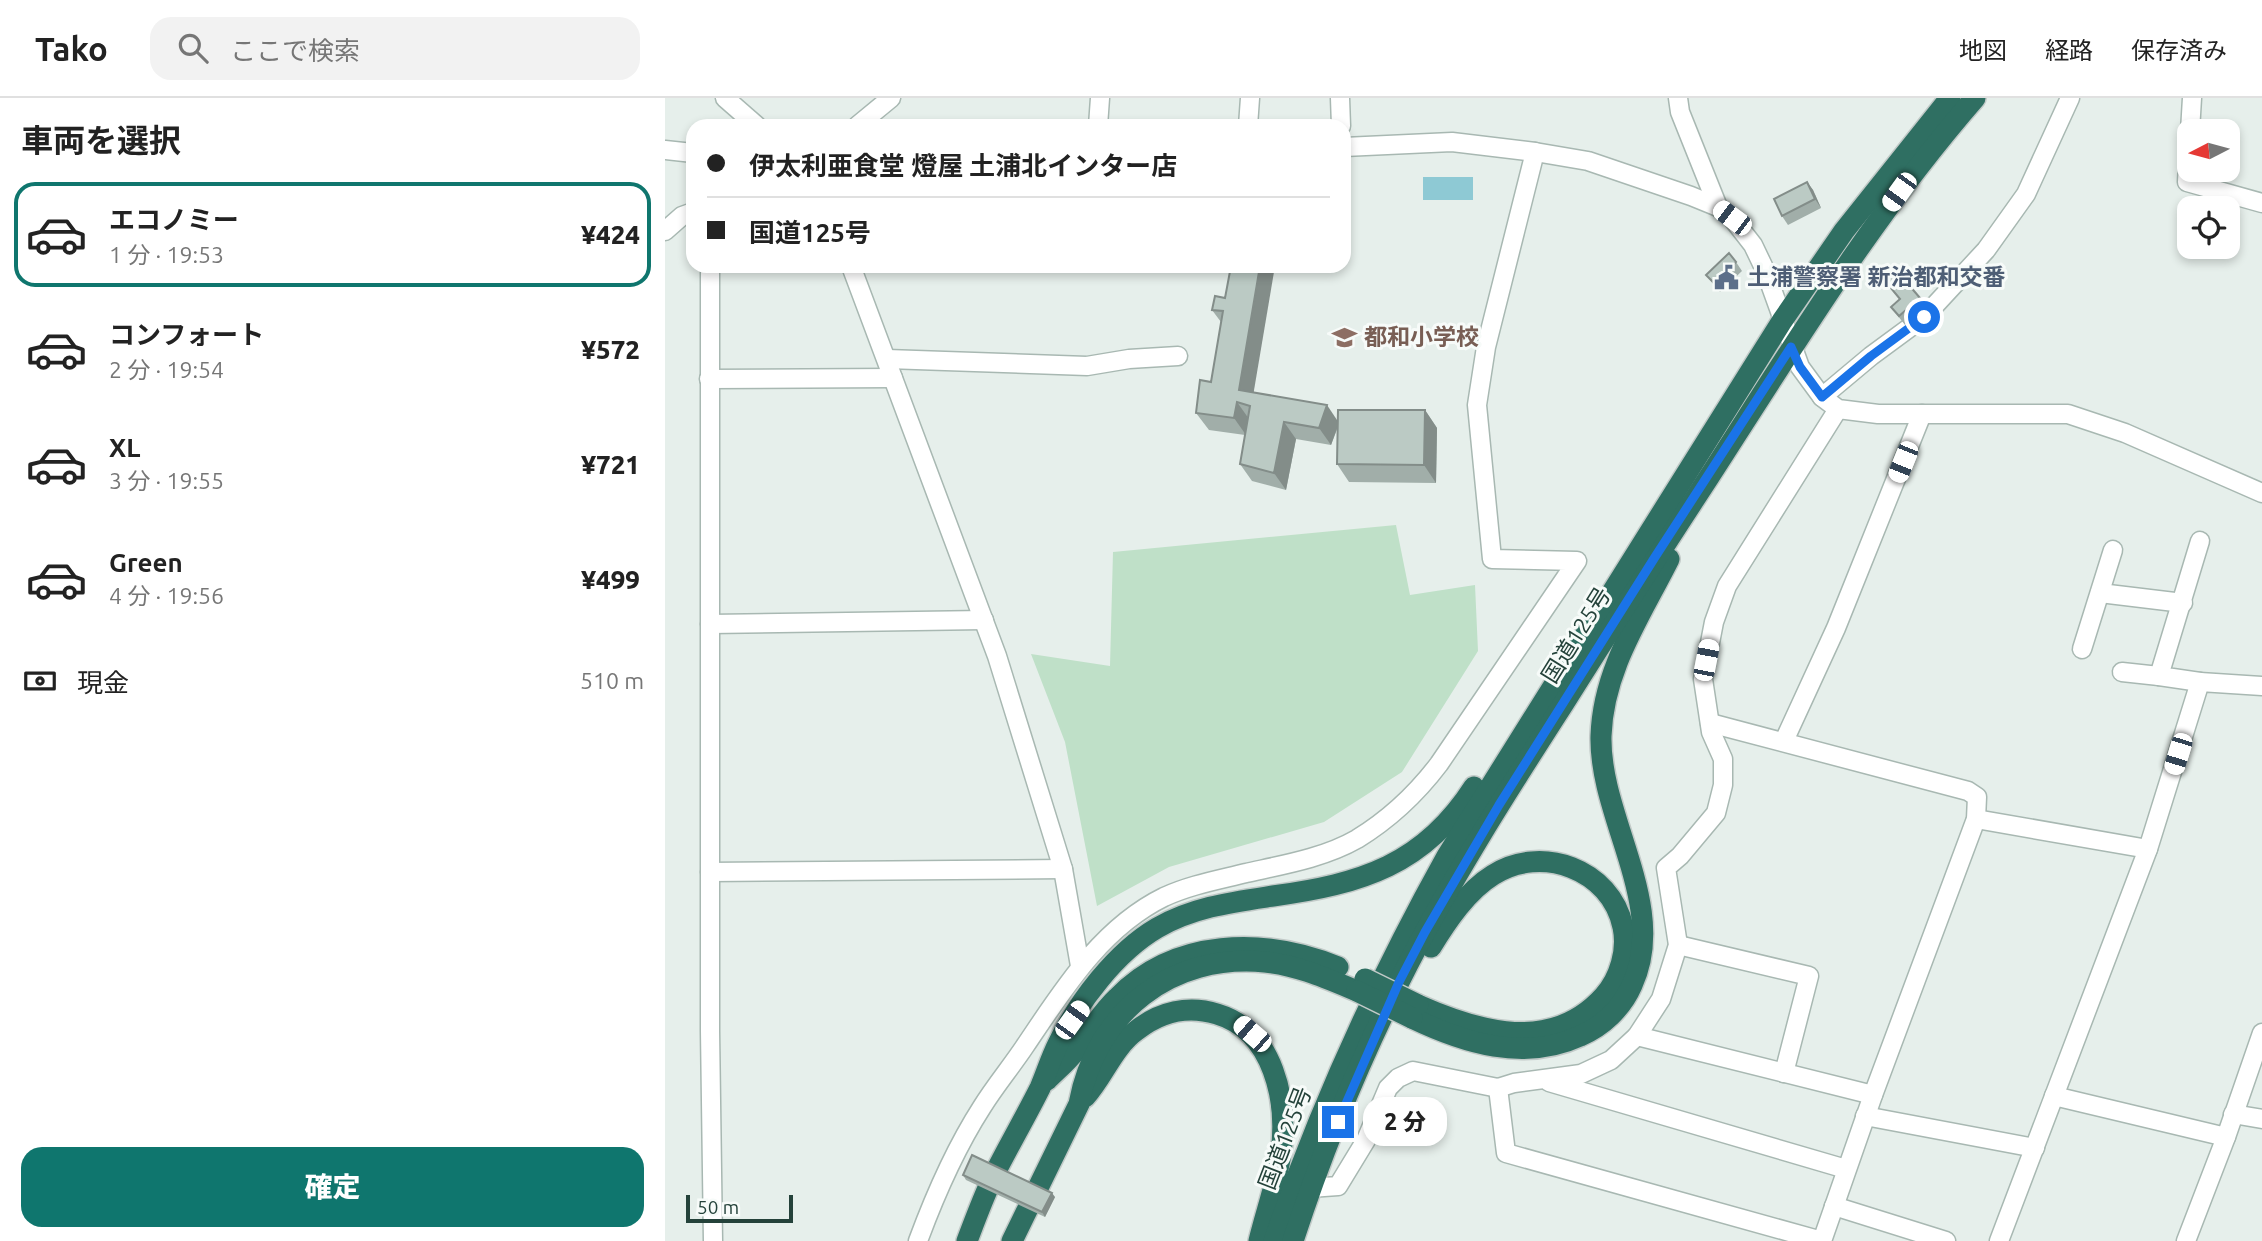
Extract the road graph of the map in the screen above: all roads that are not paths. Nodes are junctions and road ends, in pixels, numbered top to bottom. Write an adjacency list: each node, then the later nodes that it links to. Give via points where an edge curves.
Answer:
1 (891, 98): 12 (street)
2 (1100, 98): 13 (street)
3 (1250, 98): 14 (street)
4 (1340, 98): 15 (street)
5 (1678, 98): 23 (street)
6 (1950, 98): 28 (highway, 国道125号, via 1844,230)
7 (1975, 98): 29 (highway, 国道125号, via 1899,192)
8 (2070, 98): 34 (street, via 2026,194 1986,250 1924,317)
9 (2192, 98): 16 (street)
10 (729, 99): 11 (street)
11 (750, 119)
12 (866, 119)
13 (1098, 119)
14 (1248, 119)
15 (1341, 119)
16 (2191, 119)
17 (1351, 147): 20 (street, via 1452,142)
18 (665, 150): 19 (street)
19 (686, 152)
20 (1535, 152): 23 (street, via 1588,161); 58 (street, via 1486,347 1477,405 1486,502 1492,558 1577,561 1439,764 1401,806 1356,840 1296,862 1197,885 1164,898 1127,922)
21 (2187, 182): 22 (street)
22 (2262, 204)
23 (1718, 207): 28 (street, via 1752,245)
24 (686, 215): 25 (street)
25 (665, 231)
26 (709, 273): 33 (street)
27 (854, 273): 31 (street)
28 (1782, 321): 29 (street); 45 (highway, 国道125号)
29 (1791, 347): 34 (street); 37 (highway, 国道125号)
30 (1178, 356): 31 (street, via 1087,366)
31 (887, 359): 32 (street)
32 (893, 377): 33 (street); 43 (street)
33 (709, 379): 44 (street)
34 (1822, 397): 35 (street)
35 (1838, 409): 36 (street); 51 (street, via 1727,586 1714,622 1703,679)
36 (1922, 414): 38 (street, via 2068,414 2125,433); 52 (street, via 1836,628)
37 (1709, 475): 60 (highway, via 1623,646 1606,697 1601,740 1607,784 1637,891 1643,930 1641,964 1628,994 1592,1031 1543,1048 1505,1048 1458,1039); 63 (highway, 国道125号, via 1499,805 1425,932)
38 (2262, 493)
39 (2200, 541): 42 (street)
40 (2113, 550): 41 (street)
41 (2100, 593): 42 (street); 46 (street)
42 (2183, 603): 48 (street)
43 (984, 620): 44 (street); 55 (street)
44 (709, 624): 56 (street)
45 (1589, 630): 66 (highway, via 1462,805 1429,839 1394,864 1354,882 1215,905 1156,929 1100,980 1058,1044); 84 (highway, 国道125号, via 1408,925 1346,1053)
46 (2082, 649)
47 (2122, 672): 48 (street)
48 (2159, 676): 49 (street)
49 (2200, 682): 50 (street); 54 (street)
50 (2262, 687)
51 (1710, 723): 52 (street); 57 (street, via 1723,759 1716,813 1666,869)
52 (1784, 741): 53 (street, via 1968,791 1977,797)
53 (1976, 819): 54 (street); 68 (street)
54 (2148, 849): 69 (street)
55 (1063, 869): 56 (street); 58 (street)
56 (710, 872): 79 (street)
57 (1678, 945): 62 (street, via 1661,999); 64 (street, via 1809,976)
58 (1080, 966): 80 (street, via 982,1107 958,1149)
59 (1360, 984): 60 (highway, bridge); 66 (highway, via 1306,956 1264,948 1228,947 1189,954 1159,966 1130,986); 70 (highway, via 1266,962 1208,965 1177,974 1135,1001 1108,1030 1084,1079)
60 (1415, 1012): 63 (highway, via 1502,1032 1539,1031 1572,1021 1587,1013 1618,975 1624,943 1616,907 1587,873 1558,864 1523,862 1491,875 1458,908 1435,941)
61 (2262, 1033): 71 (street)
62 (1637, 1036): 64 (street); 65 (street, via 1611,1060 1581,1074)
63 (1365, 1056): 77 (highway, 国道125号)
64 (1784, 1073): 68 (street)
65 (1542, 1080): 67 (street); 76 (street)
66 (1040, 1086): 81 (highway)
67 (1498, 1088): 77 (street, via 1413,1071 1398,1078 1388,1088 1366,1140 1338,1186); 86 (street, via 1506,1153)
68 (1873, 1095): 72 (street)
69 (2054, 1096): 74 (street); 75 (street)
70 (1079, 1104): 82 (highway); 83 (highway, via 1122,1043 1149,1021 1197,1010 1241,1025 1271,1065 1280,1102 1281,1153)
71 (2233, 1114): 73 (street); 74 (street)
72 (1865, 1116): 75 (street); 76 (street)
73 (2262, 1119)
74 (2226, 1137): 89 (street)
75 (2035, 1148): 88 (street)
76 (1846, 1169): 78 (street)
77 (1310, 1188): 85 (highway, 国道125号)
78 (1834, 1206): 86 (street); 87 (street)
79 (713, 1241)
80 (918, 1241)
81 (967, 1241)
82 (1012, 1241)
83 (1259, 1241)
84 (1274, 1241)
85 (1293, 1241)
86 (1822, 1241)
87 (1946, 1241)
88 (2000, 1241)
89 (2186, 1241)

